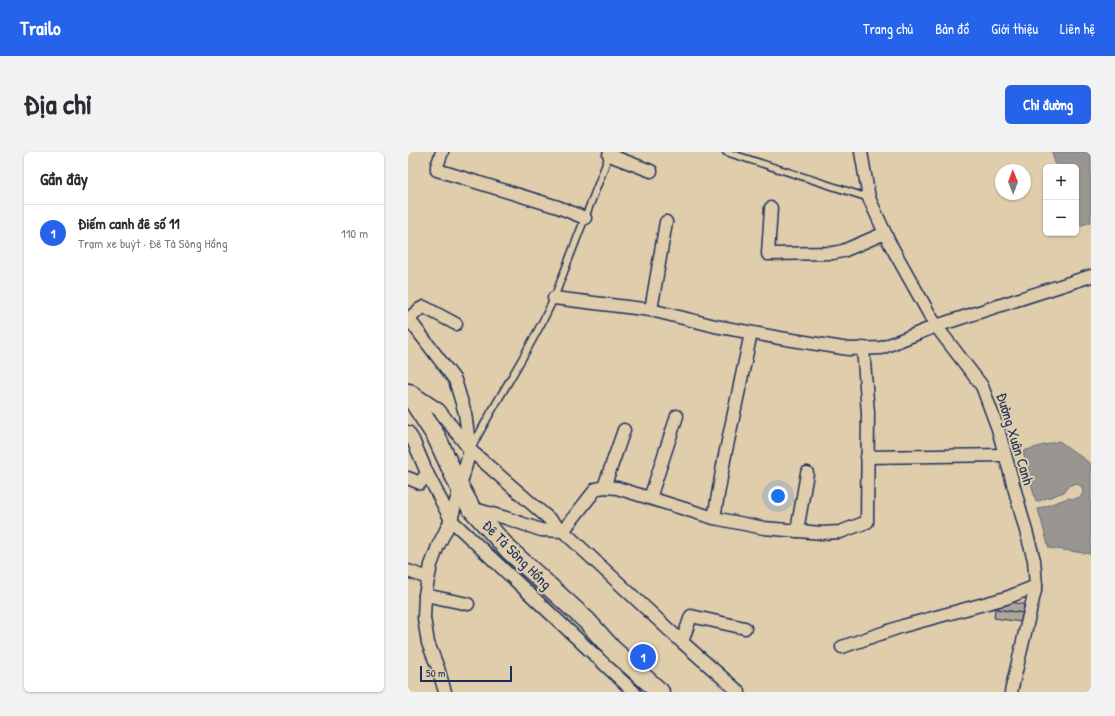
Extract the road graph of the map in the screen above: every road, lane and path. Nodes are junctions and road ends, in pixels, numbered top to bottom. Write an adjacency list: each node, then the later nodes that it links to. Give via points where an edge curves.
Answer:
1 (442, 152): 8 (street, via 437,170 558,207)
2 (726, 152): 6 (lane)
3 (861, 152): 6 (street, Đường Xuân Canh)
4 (610, 153): 5 (street); 8 (lane)
5 (651, 171)
6 (869, 198): 10 (street, Đường Xuân Canh)
7 (771, 208): 10 (street, via 768,254 833,253)
8 (585, 218): 12 (lane)
9 (666, 222): 13 (street)
10 (886, 233): 16 (street, Đường Xuân Canh)
11 (1091, 276): 16 (street)
12 (554, 298): 13 (street); 25 (lane, via 544,321)
13 (651, 310): 17 (street)
14 (408, 318): 15 (street, via 424,307); 25 (street, via 455,380 465,413)
15 (456, 324)
16 (936, 326): 18 (street, via 881,348); 26 (street, Đường Xuân Canh, via 982,386)
17 (751, 333): 18 (street); 35 (street)
18 (863, 348): 27 (street, via 868,414)
19 (408, 390): 25 (street, via 439,410)
20 (408, 393): 21 (main road, Đê Tả Sông Hồng)
21 (414, 407): 31 (main road, Đê Tả Sông Hồng, via 436,436)
22 (677, 416): 33 (street)
23 (624, 430): 32 (street)
24 (408, 432): 28 (street)
25 (470, 450): 31 (street); 37 (street)
26 (1005, 455): 27 (street); 41 (street, Đường Xuân Canh, via 1034,560)
27 (867, 457): 38 (street, via 867,522 840,532)
28 (427, 473): 30 (street, via 420,483); 36 (street)
29 (808, 473): 38 (street)
30 (408, 478)
31 (459, 486): 34 (main road, Đê Tả Sông Hồng); 36 (street)
32 (604, 487): 33 (street, via 617,488); 37 (street, via 596,489)
33 (650, 498): 35 (street)
34 (470, 508): 37 (street, via 541,530); 44 (main road, Đê Tả Sông Hồng, via 509,550)
35 (714, 518): 38 (street, via 764,528)
36 (451, 520): 40 (street, via 438,546); 48 (street)
37 (563, 531): 46 (street)
38 (797, 531)
39 (408, 571): 40 (street)
40 (428, 578): 42 (street)
41 (1036, 586): 47 (street, via 1006,598 903,626); 54 (street, Đường Xuân Canh)
42 (425, 595): 43 (street); 50 (street, via 424,618 428,643 438,668)
43 (468, 604)
44 (589, 624): 48 (street); 49 (street, via 606,657); 52 (main road, Đê Tả Sông Hồng, via 612,649)
45 (745, 628): 46 (street, via 691,616)
46 (682, 642): 53 (street)
47 (842, 647)
48 (587, 648): 49 (street)
49 (607, 666): 51 (street)
50 (443, 691)
51 (634, 692)
52 (660, 692)
53 (739, 692)
54 (1011, 692)

